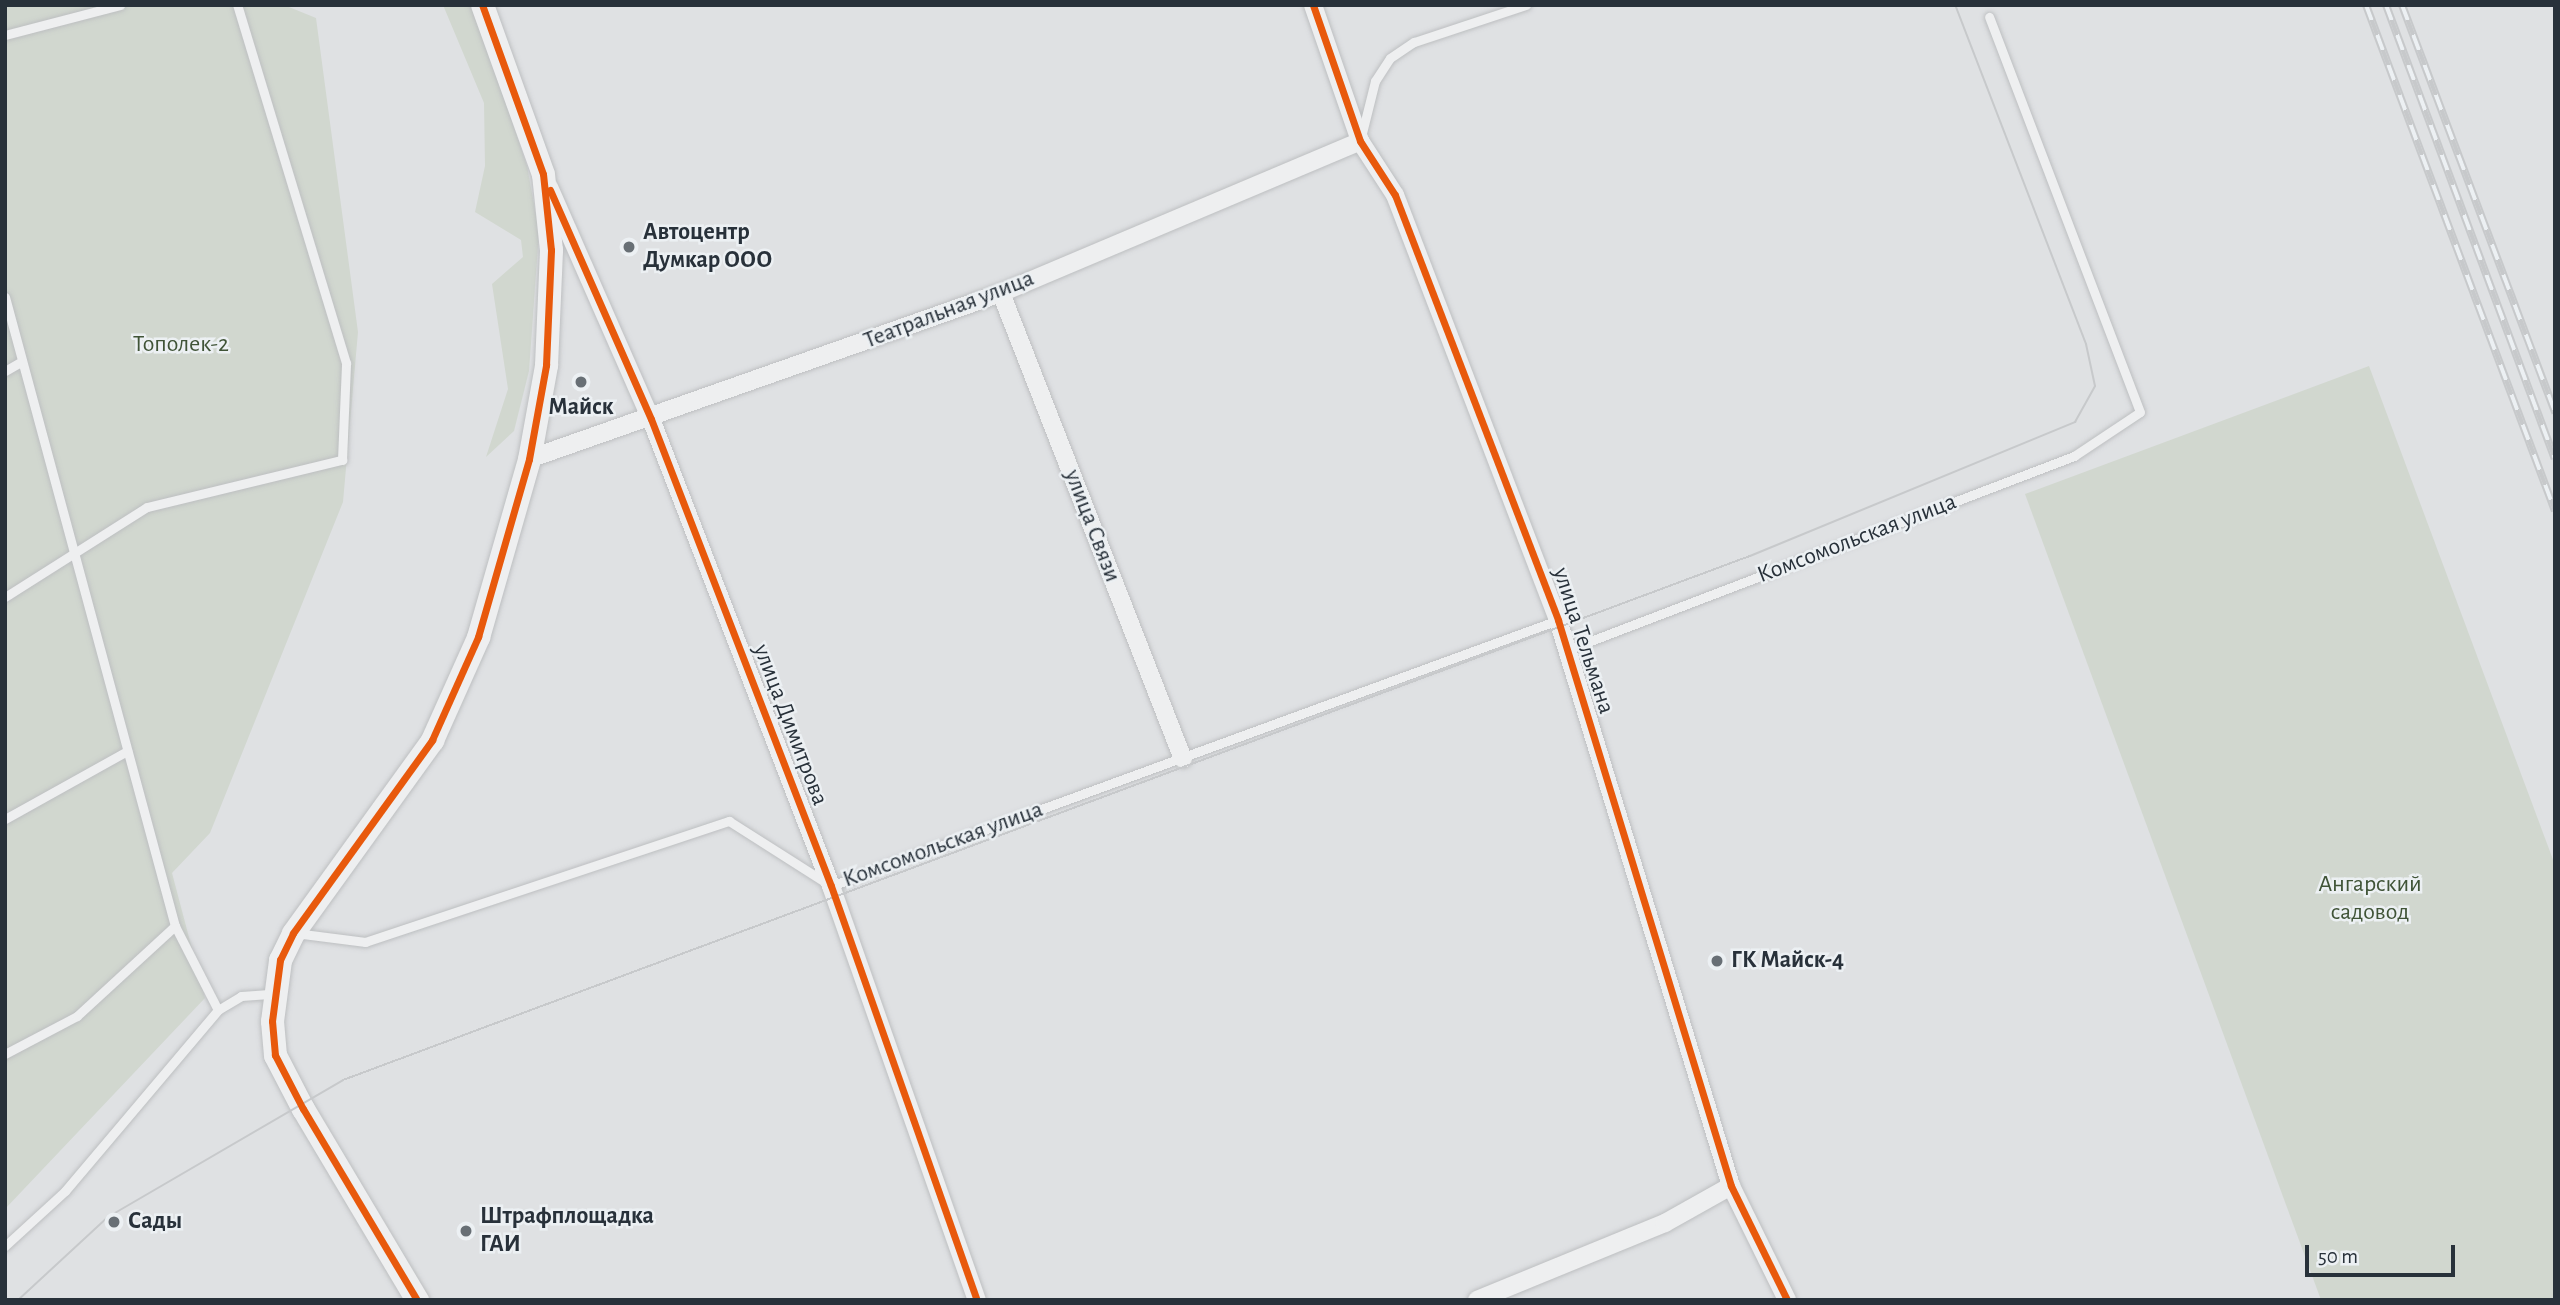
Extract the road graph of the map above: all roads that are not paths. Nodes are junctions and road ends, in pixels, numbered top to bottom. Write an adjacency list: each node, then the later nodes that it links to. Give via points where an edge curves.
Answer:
1 (120, 5): 7 (lane)
2 (237, 5): 16 (lane, via 346,363 342,460 147,507)
3 (482, 5): 9 (street)
4 (1313, 5): 8 (street, улица Тельмана)
5 (1526, 5): 8 (lane, via 1414,42 1390,58 1375,81)
6 (1989, 17): 19 (lane, Комсомольская улица, via 2140,412 2074,456)
7 (5, 35)
8 (1360, 141): 10 (street, Театральная улица); 18 (street, улица Тельмана, via 1395,195)
9 (543, 174): 14 (street, улица Димитрова); 15 (street, via 551,250 546,365)
10 (1001, 293): 14 (street, Театральная улица); 21 (street, улица Связи)
11 (5, 297): 12 (lane)
12 (19, 363): 13 (lane); 16 (lane)
13 (5, 371)
14 (651, 419): 15 (street, Театральная улица); 23 (street, улица Димитрова)
15 (530, 459): 25 (street, via 478,637 432,740)
16 (75, 558): 17 (lane); 20 (lane)
17 (5, 597)
18 (1558, 620): 19 (street, улица Тельмана); 21 (lane, Комсомольская улица)
19 (1567, 650): 29 (street, улица Тельмана)
20 (127, 751): 22 (lane); 24 (lane)
21 (1182, 759): 23 (lane, Комсомольская улица)
22 (5, 819)
23 (831, 886): 25 (lane, Комсомольская улица, via 729,821 365,942); 32 (street, улица Димитрова)
24 (176, 926): 27 (lane); 28 (lane, via 77,1016)
25 (293, 933): 26 (street)
26 (275, 993): 27 (lane, via 242,996); 31 (street, via 275,1055)
27 (218, 1010): 30 (lane, via 65,1191)
28 (5, 1054)
29 (1731, 1186): 33 (street, via 1665,1223); 34 (street, улица Тельмана)
30 (5, 1245)
31 (418, 1300)
32 (978, 1300)
33 (1477, 1300)
34 (1787, 1300)

